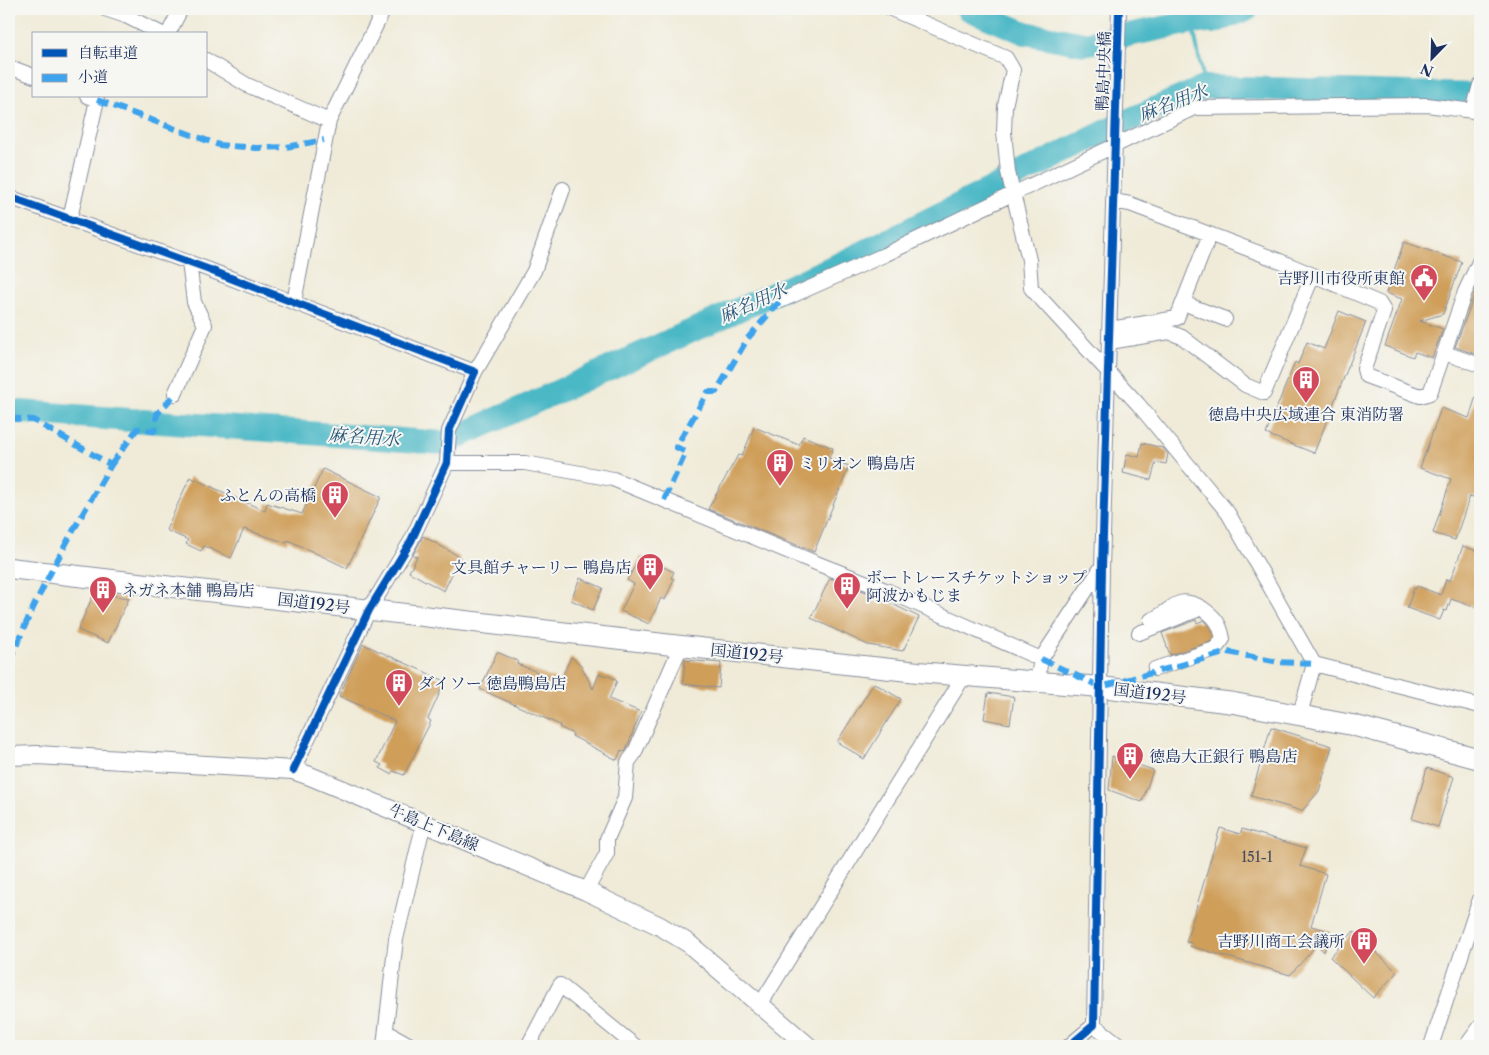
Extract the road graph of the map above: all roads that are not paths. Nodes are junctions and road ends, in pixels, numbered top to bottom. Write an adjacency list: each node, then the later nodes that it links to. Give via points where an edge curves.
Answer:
1 (105, 9): 6 (street)
2 (180, 9): 7 (street)
3 (384, 9): 14 (street)
4 (891, 9): 17 (street, via 1006,58 1013,70 1004,123)
5 (1119, 9): 15 (street, 鴨島中央橋)
6 (158, 32)
7 (169, 32)
8 (208, 61): 14 (street, via 247,85)
9 (9, 67): 10 (street)
10 (32, 75)
11 (1480, 85): 13 (street)
12 (92, 98): 20 (street, via 97,100)
13 (1476, 109): 15 (street, via 1427,105 1194,108)
14 (329, 121): 26 (street)
15 (1114, 139): 17 (street); 19 (street, 鴨島中央橋)
16 (563, 189): 33 (street, via 534,271)
17 (1013, 191): 25 (street, via 884,255); 32 (street, via 1029,260 1031,288)
18 (9, 197): 20 (street)
19 (1113, 201): 24 (street, via 1130,204); 29 (street, 鴨島中央橋)
20 (70, 218): 23 (street)
21 (1206, 244): 27 (street)
22 (1480, 260): 30 (street, via 1465,292)
23 (189, 262): 26 (street); 34 (street, via 194,302 205,325)
24 (1313, 274): 29 (street, via 1264,393 1245,385 1182,337 1169,332); 30 (street, via 1379,303 1384,311 1364,369 1366,376 1420,396 1430,393)
25 (780, 300)
26 (294, 302): 33 (street)
27 (1183, 303): 28 (street); 29 (street, via 1177,318)
28 (1225, 319)
29 (1110, 335): 32 (street, 鴨島中央橋)
30 (1444, 354): 31 (street)
31 (1480, 365)
32 (1108, 371): 37 (street, 鴨島中央橋); 42 (street, via 1228,513)
33 (475, 372): 35 (street, via 449,431)
34 (175, 394)
35 (447, 457): 38 (street, via 411,541); 41 (street, via 524,463 613,479 888,590)
36 (9, 568): 38 (highway, 国道192号)
37 (1102, 568): 41 (street); 46 (street, 鴨島中央橋)
38 (369, 610): 40 (highway, 国道192号); 51 (street)
39 (1138, 629): 43 (street, via 1202,608 1221,626 1223,639 1215,649)
40 (681, 646): 44 (highway, 国道192号); 53 (street, via 628,762 625,798 607,839 607,853)
41 (1041, 659): 45 (street)
42 (1314, 664): 47 (street); 48 (street)
43 (1155, 669)
44 (964, 676): 45 (highway, 国道192号); 55 (street)
45 (1037, 683): 46 (highway, 国道192号)
46 (1101, 687): 48 (highway, 国道192号); 56 (street, 鴨島中央橋)
47 (1480, 706)
48 (1300, 714): 50 (highway, 国道192号)
49 (9, 756): 51 (main road, 牛島上下島線)
50 (1480, 759)
51 (293, 770): 52 (main road, 牛島上下島線)
52 (424, 822): 53 (main road, 牛島上下島線); 58 (street, via 396,939)
53 (586, 891): 55 (main road, 牛島上下島線, via 660,926 688,944)
54 (1480, 899): 66 (street)
55 (760, 1005): 63 (main road, 牛島上下島線)
56 (1094, 1025): 64 (street); 65 (street)
57 (1480, 1027): 67 (street)
58 (387, 1032): 59 (street); 60 (street)
59 (384, 1046)
60 (412, 1046)
61 (530, 1046): 62 (street, via 560,985)
62 (634, 1046)
63 (808, 1046)
64 (1068, 1046)
65 (1121, 1046)
66 (1431, 1046)
67 (1466, 1046)

